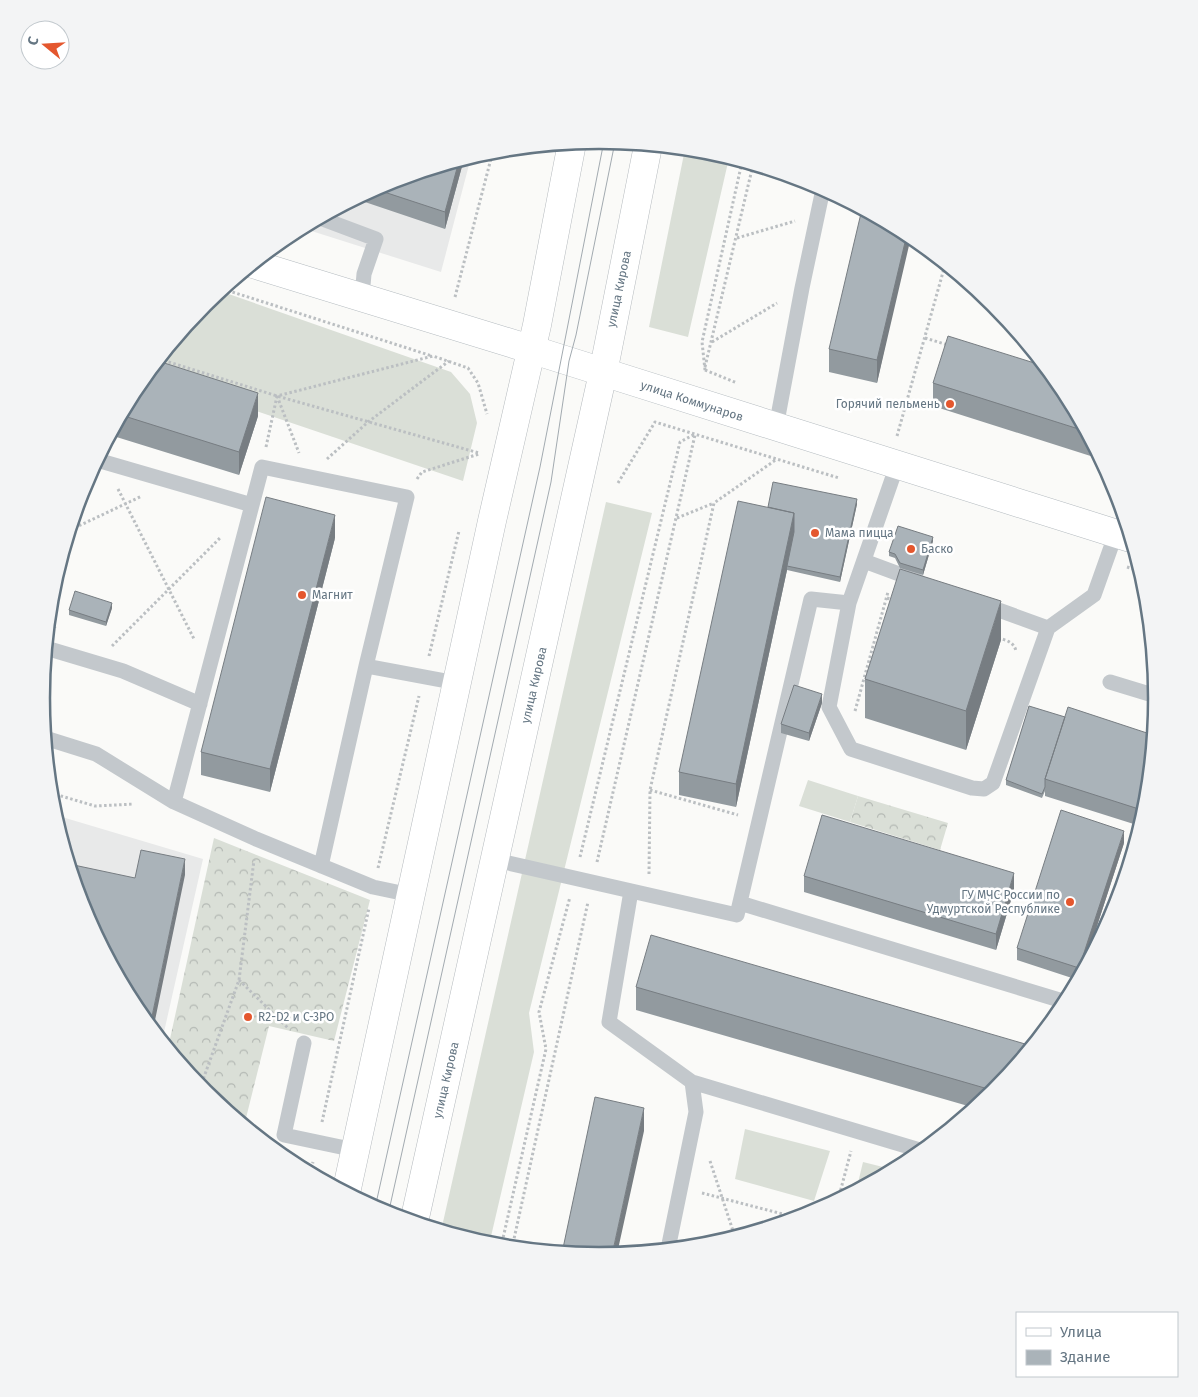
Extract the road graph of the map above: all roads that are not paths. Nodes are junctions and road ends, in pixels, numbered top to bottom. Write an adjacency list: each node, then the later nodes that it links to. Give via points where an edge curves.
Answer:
1 (571, 151): 7 (main road)
2 (647, 152): 8 (main road, улица Кирова)
3 (821, 196): 9 (lane)
4 (328, 221): 6 (lane, via 376,239 364,274)
5 (261, 266): 6 (main road, улица Коммунаров)
6 (362, 297): 7 (main road, улица Коммунаров)
7 (530, 349): 8 (main road, улица Коммунаров); 22 (main road)
8 (603, 372): 9 (main road, улица Коммунаров); 27 (main road, улица Кирова)
9 (776, 427): 11 (main road, улица Коммунаров)
10 (104, 462): 12 (lane)
11 (897, 465): 13 (main road, улица Коммунаров); 14 (lane)
12 (252, 505): 20 (lane, via 262,467 407,497); 24 (lane)
13 (1123, 535): 18 (lane, via 1094,595)
14 (864, 561): 15 (lane); 17 (lane)
15 (931, 585)
16 (967, 599): 18 (lane)
17 (849, 603): 18 (lane, via 829,707 851,749 972,788 984,789 993,783); 31 (lane, via 811,599)
18 (1048, 628)
19 (52, 650): 24 (lane, via 123,670)
20 (366, 666): 22 (lane); 28 (lane)
21 (1110, 682): 23 (lane)
22 (457, 683): 30 (main road)
23 (1148, 694)
24 (200, 704): 26 (lane)
25 (52, 740): 26 (lane, via 96,754)
26 (174, 802): 28 (lane)
27 (495, 860): 29 (lane); 38 (main road, улица Кирова)
28 (321, 866): 30 (lane, via 373,887)
29 (631, 891): 31 (lane, via 737,915); 34 (lane, via 610,1022)
30 (411, 895): 36 (main road)
31 (740, 903): 32 (lane)
32 (1058, 999)
33 (304, 1043): 36 (lane, via 284,1135)
34 (692, 1082): 35 (lane); 39 (lane, via 696,1112)
35 (913, 1148)
36 (356, 1150): 37 (main road)
37 (348, 1186)
38 (415, 1215)
39 (669, 1243)

